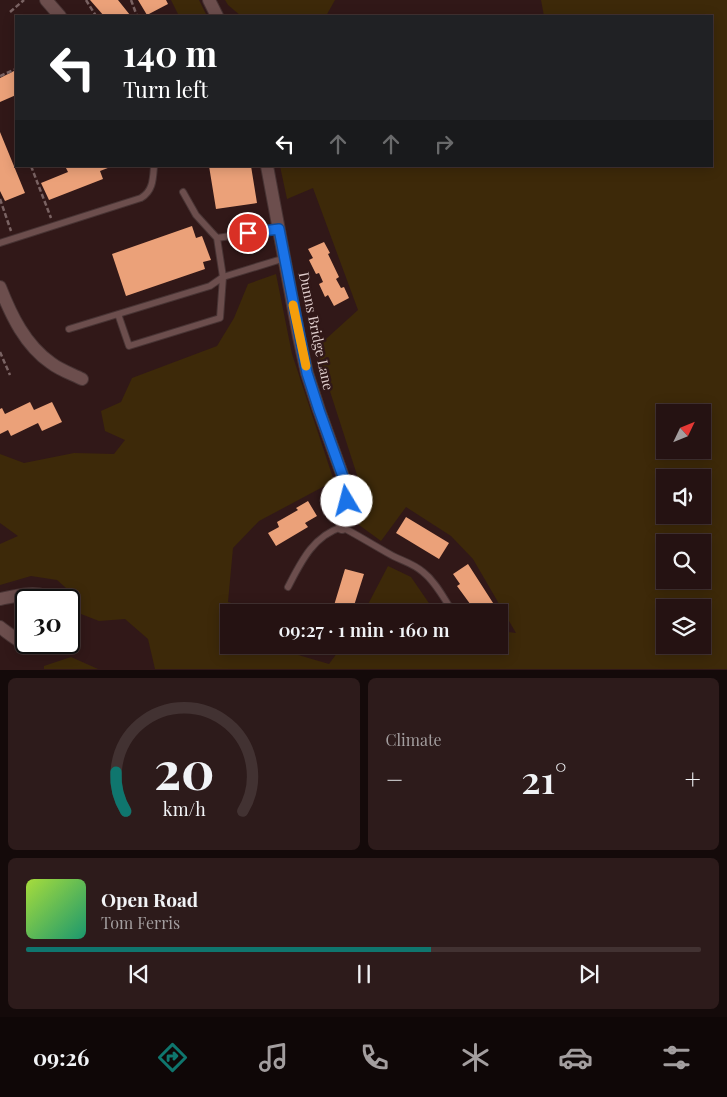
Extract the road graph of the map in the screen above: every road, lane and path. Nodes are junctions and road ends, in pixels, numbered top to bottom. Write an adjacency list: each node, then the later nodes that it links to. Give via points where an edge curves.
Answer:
1 (24, 0): 6 (path)
2 (46, 0): 7 (street)
3 (86, 0): 8 (path)
4 (131, 0): 9 (path)
5 (209, 0): 10 (street)
6 (10, 12)
7 (59, 15)
8 (95, 15)
9 (137, 15)
10 (216, 15)
11 (15, 69): 12 (path)
12 (0, 76)
13 (31, 167): 18 (path)
14 (154, 167): 18 (lane, via 148,194)
15 (267, 167): 19 (street, Dunns Bridge Lane)
16 (183, 192): 20 (lane, via 196,215)
17 (0, 199): 21 (path)
18 (55, 226): 21 (lane)
19 (279, 229): 20 (lane); 23 (street, Dunns Bridge Lane)
20 (217, 238): 24 (lane)
21 (14, 239): 22 (lane)
22 (0, 243)
23 (285, 258): 24 (lane); 31 (street, Dunns Bridge Lane, via 307,373 346,485 347,501)
24 (224, 277): 26 (lane, via 210,286); 26 (lane, via 220,318 128,346)
25 (0, 287): 30 (street, via 28,342 52,364)
26 (118, 314): 27 (lane)
27 (69, 328)
28 (0, 352): 29 (path)
29 (10, 375)
30 (82, 379)
31 (342, 527): 32 (lane, via 330,531 314,544); 35 (lane, via 416,566 434,583)
32 (288, 587)
33 (15, 597): 34 (street)
34 (0, 599)
35 (448, 604)
36 (0, 627): 37 (street)
37 (15, 638)

